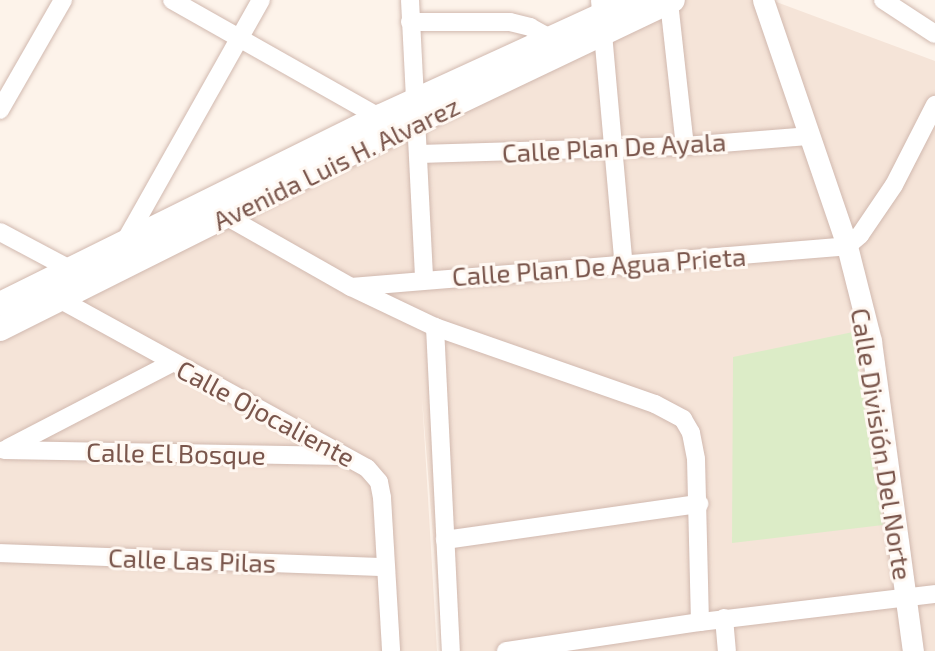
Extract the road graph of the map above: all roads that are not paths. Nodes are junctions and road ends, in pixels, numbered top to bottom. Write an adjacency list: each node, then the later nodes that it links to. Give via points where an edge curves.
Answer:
1 (63, 0): 15 (street)
2 (172, 0): 12 (street)
3 (261, 0): 12 (street)
4 (410, 0): 10 (street)
5 (634, 0): 9 (main road, Avenida Luis H. Alvarez)
6 (763, 0): 18 (street, Calle División Del Norte)
7 (883, 0): 11 (street)
8 (671, 1): 9 (main road, Avenida Luis H. Alvarez); 19 (street)
9 (602, 17): 13 (main road, Avenida Luis H. Alvarez); 16 (main road, Avenida Luis H. Alvarez); 20 (street)
10 (410, 22): 13 (street, via 510,23); 16 (street)
11 (935, 34)
12 (240, 36): 17 (street); 24 (street)
13 (552, 39): 16 (main road, Avenida Luis H. Alvarez)
14 (935, 105): 25 (street, via 894,185)
15 (0, 110)
16 (416, 111): 17 (main road, Avenida Luis H. Alvarez); 21 (street); 22 (main road, Avenida Luis H. Alvarez)
17 (379, 117): 24 (main road, Avenida Luis H. Alvarez)
18 (808, 136): 19 (street, Calle Plan De Ayala); 25 (street, Calle División Del Norte)
19 (685, 146): 20 (street, Calle Plan De Ayala)
20 (613, 149): 21 (street, Calle Plan De Ayala); 26 (street)
21 (419, 154): 28 (street)
22 (226, 216): 29 (main road, Avenida Luis H. Alvarez); 31 (street)
23 (0, 232): 27 (street)
24 (124, 243): 27 (main road, Avenida Luis H. Alvarez)
25 (847, 246): 26 (street, Calle Plan De Agua Prieta); 44 (street, Calle División Del Norte, via 875,366)
26 (624, 267): 28 (street, Calle Plan De Agua Prieta)
27 (71, 270): 29 (street); 30 (main road, Avenida Luis H. Alvarez)
28 (424, 279): 31 (street, Calle Plan De Agua Prieta)
29 (96, 282): 32 (main road, Avenida Luis H. Alvarez)
30 (37, 287): 32 (street, Calle Ojocaliente); 33 (main road, Avenida Luis H. Alvarez)
31 (351, 287): 34 (street)
32 (62, 300): 35 (main road, Avenida Luis H. Alvarez); 36 (street, Calle Ojocaliente)
33 (0, 304)
34 (435, 327): 39 (street, via 679,415 691,433); 40 (street)
35 (0, 329)
36 (172, 363): 37 (street); 38 (street, Calle Ojocaliente)
37 (2, 451): 38 (street, Calle El Bosque)
38 (348, 456): 42 (street, Calle Ojocaliente, via 379,482)
39 (699, 504): 40 (street); 46 (street)
40 (445, 540): 48 (street)
41 (0, 553): 42 (street, Calle Las Pilas)
42 (385, 567): 47 (street, Calle Ojocaliente)
43 (935, 594): 44 (street)
44 (905, 599): 45 (street); 51 (street, Calle División Del Norte)
45 (724, 618): 46 (street); 50 (street)
46 (700, 622): 49 (street)
47 (391, 651)
48 (452, 651)
49 (506, 651)
50 (727, 651)
51 (913, 651)

